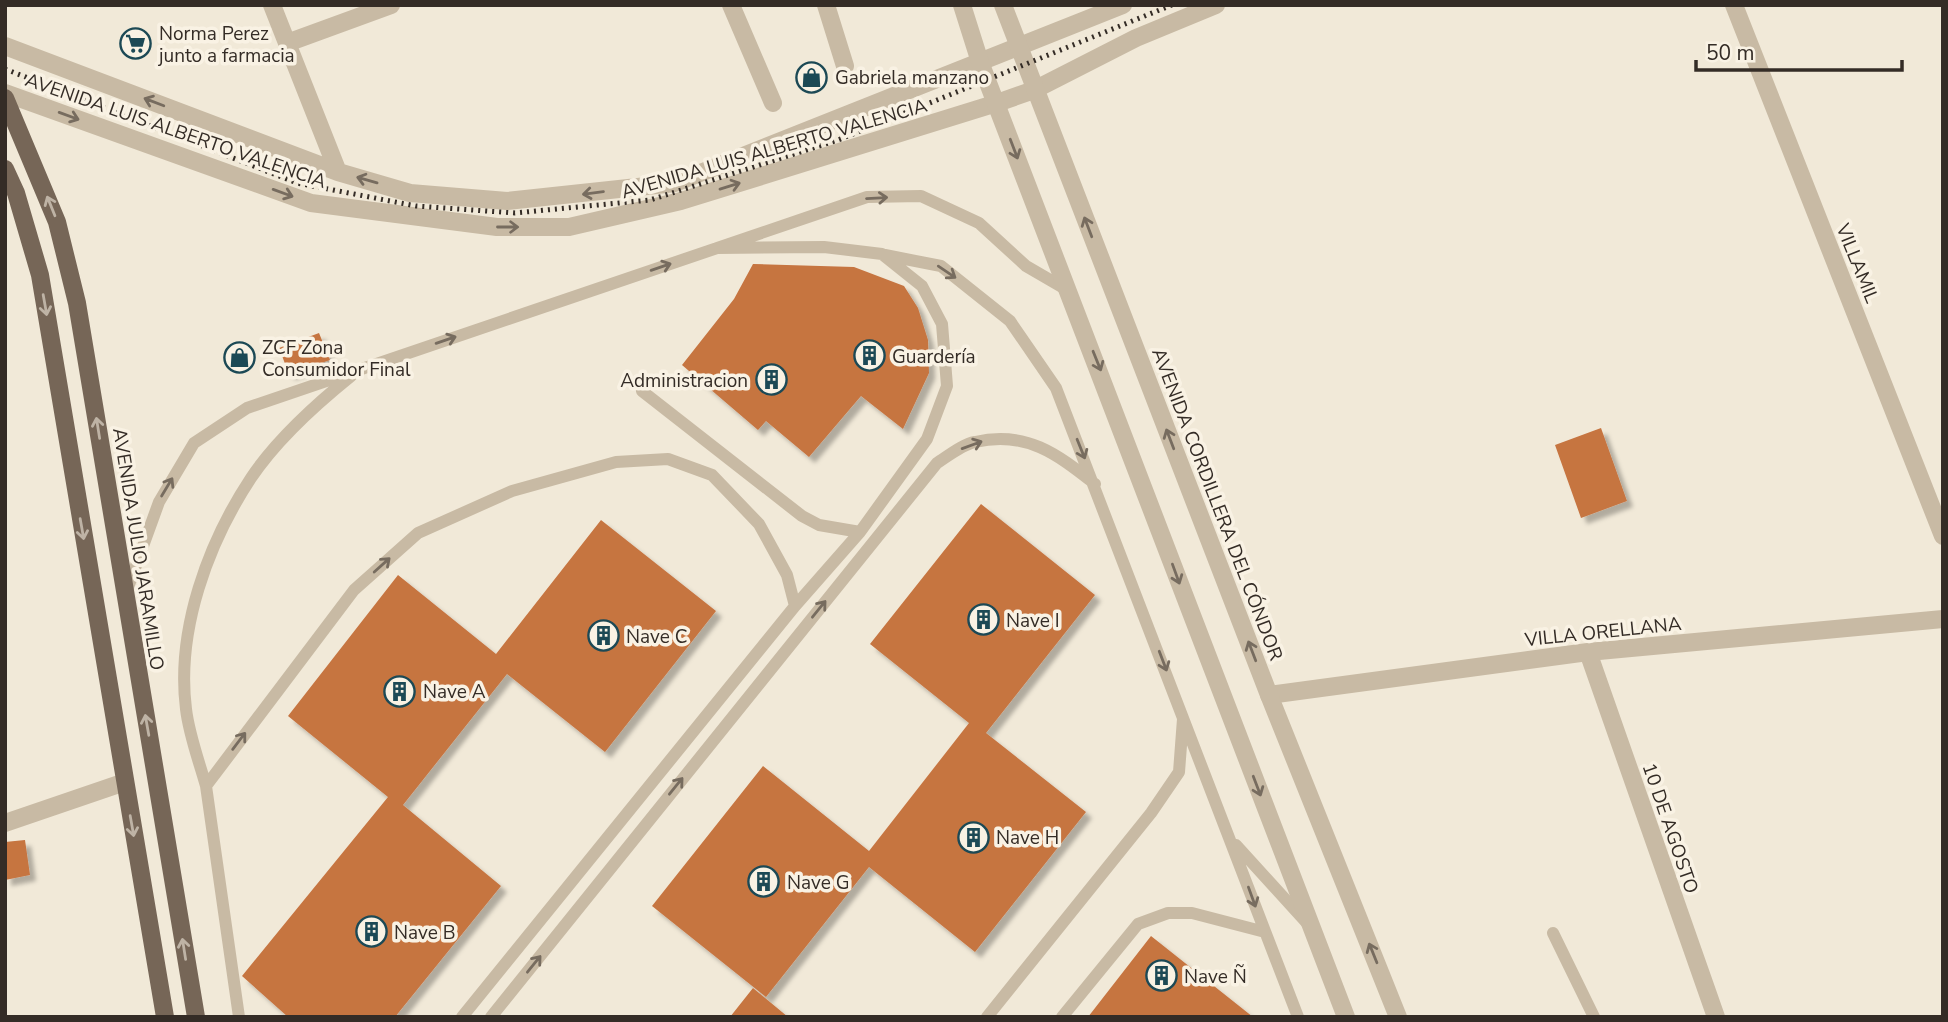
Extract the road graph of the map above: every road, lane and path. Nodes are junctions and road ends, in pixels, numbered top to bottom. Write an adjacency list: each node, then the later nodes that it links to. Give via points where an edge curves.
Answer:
1 (272, 5): 10 (street)
2 (391, 5): 10 (street)
3 (732, 5): 17 (street)
4 (826, 5): 14 (street)
5 (962, 5): 13 (street)
6 (1003, 5): 12 (street, AVENIDA CORDILLERA DEL CÓNDOR)
7 (1124, 5): 12 (street, AVENIDA LUIS ALBERTO VALENCIA)
8 (1216, 5): 15 (street, AVENIDA LUIS ALBERTO VALENCIA, via 1136,38)
9 (1734, 5): 28 (street, VILLAMIL)
10 (287, 44): 20 (street)
11 (5, 46): 20 (street, AVENIDA LUIS ALBERTO VALENCIA, one-way to 11)
12 (1018, 50): 13 (street, AVENIDA LUIS ALBERTO VALENCIA); 15 (street, AVENIDA CORDILLERA DEL CÓNDOR)
13 (980, 62): 18 (street); 20 (street, AVENIDA LUIS ALBERTO VALENCIA, one-way to 20, via 675,183 507,201 410,193)
14 (845, 66)
15 (1034, 90): 18 (street, AVENIDA LUIS ALBERTO VALENCIA); 33 (street, AVENIDA CORDILLERA DEL CÓNDOR, one-way to 15)
16 (5, 95): 18 (street, AVENIDA LUIS ALBERTO VALENCIA, one-way to 18, via 311,203 497,227 569,227 681,201); 29 (main road, AVENIDA JULIO JARAMILLO, one-way to 16, via 77,303 57,222)
17 (774, 103)
18 (997, 103): 23 (street, one-way to 23)
19 (5, 169): 35 (main road, one-way to 35, via 40,275)
20 (338, 172)
21 (717, 248): 22 (lane, via 824,247); 23 (lane, one-way to 23, via 867,198 921,196 979,223 1026,266); 24 (lane, one-way to 21)
22 (881, 254): 26 (lane, one-way to 26, via 941,266 1010,321 1056,387); 27 (lane, via 922,286 942,324 947,386 927,439)
23 (1069, 291): 39 (street, one-way to 39)
24 (359, 369): 29 (lane, one-way to 24, via 159,502 194,443 247,408); 36 (lane, via 313,407 252,476 216,539 186,634 186,709)
25 (642, 391): 27 (lane, via 802,516 819,525)
26 (1096, 484): 34 (lane, one-way to 34); 46 (lane, one-way to 26, via 937,463 974,442 1017,439 1050,450)
27 (860, 532): 30 (lane)
28 (1943, 536)
29 (125, 597): 43 (main road, AVENIDA JULIO JARAMILLO, one-way to 29)
30 (795, 606): 36 (lane, one-way to 30, via 354,590 418,533 512,491 616,462 668,459 712,475 759,524 787,575); 45 (lane)
31 (1943, 619): 32 (street, VILLA ORELLANA)
32 (1588, 652): 33 (street, VILLA ORELLANA); 53 (street, 10 DE AGOSTO)
33 (1269, 695): 51 (street, AVENIDA CORDILLERA DEL CÓNDOR, one-way to 33)
34 (1183, 715): 38 (lane); 47 (lane, via 1179,772)
35 (125, 782): 37 (street); 42 (main road, one-way to 42)
36 (206, 786): 44 (lane)
37 (5, 822)
38 (1231, 839): 39 (lane); 40 (lane, one-way to 40)
39 (1311, 928): 50 (street)
40 (1265, 932): 48 (lane, via 1192,913 1168,913 1138,924); 49 (lane)
41 (1553, 933): 52 (lane)
42 (164, 1017)
43 (195, 1017)
44 (239, 1017)
45 (462, 1017)
46 (491, 1017)
47 (987, 1017)
48 (1062, 1017)
49 (1298, 1017)
50 (1346, 1017)
51 (1398, 1017)
52 (1594, 1017)
53 (1716, 1017)

